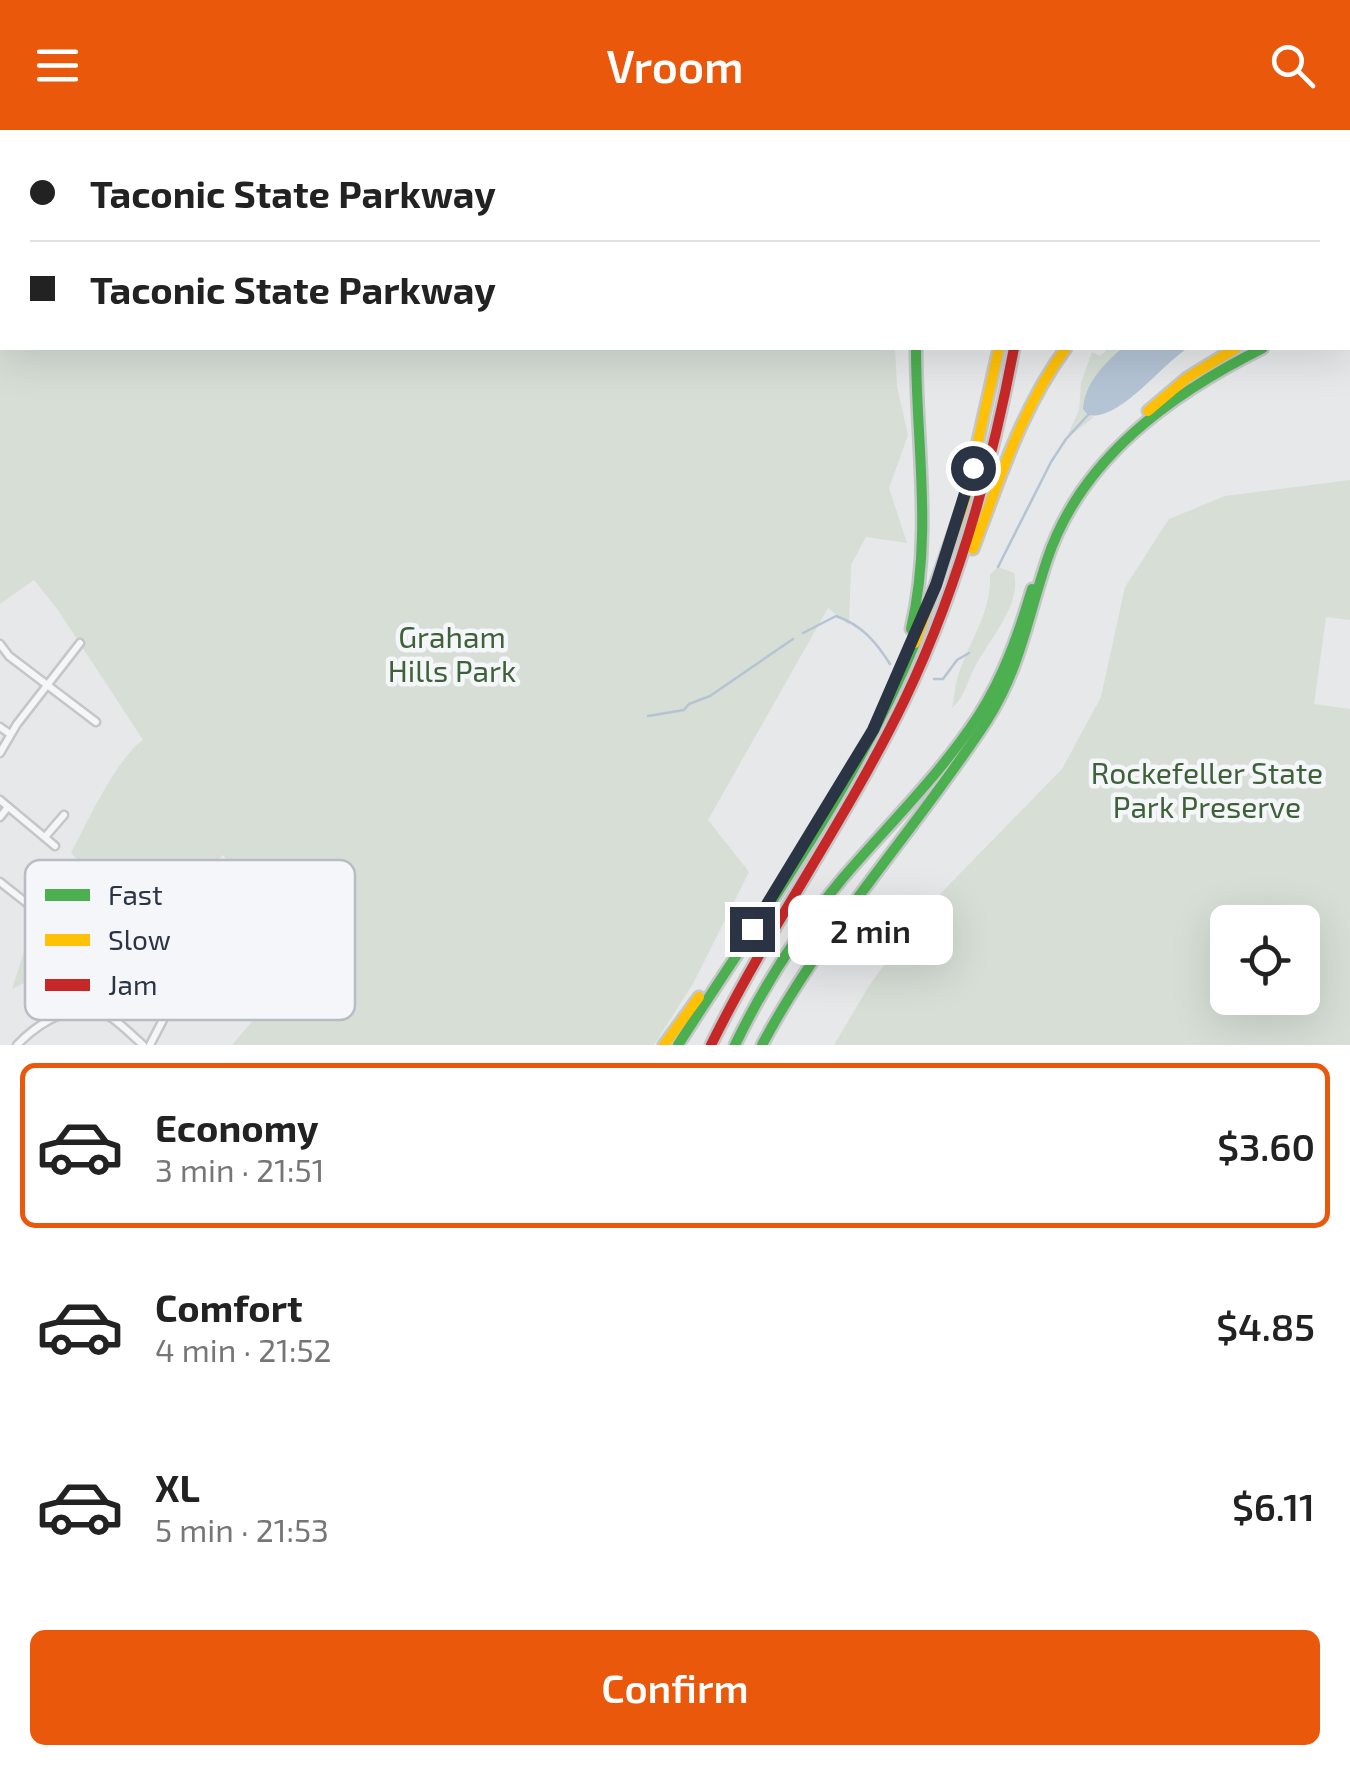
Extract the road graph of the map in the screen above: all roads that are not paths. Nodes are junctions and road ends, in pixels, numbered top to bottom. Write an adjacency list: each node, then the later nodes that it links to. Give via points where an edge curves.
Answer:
1 (916, 350): 11 (main road, via 923,570)
2 (998, 350): 11 (main road, via 956,527)
3 (1014, 350): 7 (main road, via 982,492)
4 (1065, 350): 7 (main road, via 1031,402)
5 (1233, 350): 33 (main road, via 1163,398 1076,487 1047,540 1018,638 982,714 816,912)
6 (1260, 350): 34 (main road, via 1176,397 1086,484 1054,540 1022,649 996,705 818,948)
7 (944, 609): 32 (main road, via 875,757)
8 (80, 643): 10 (street)
9 (0, 644): 10 (street)
10 (47, 685): 12 (street); 14 (street)
11 (893, 688): 24 (main road)
12 (96, 722)
13 (0, 727): 14 (street)
14 (10, 734): 15 (street)
15 (0, 753)
16 (0, 800): 17 (street)
17 (8, 807): 19 (street); 20 (street)
18 (64, 815): 20 (street)
19 (0, 817)
20 (45, 837): 21 (street)
21 (55, 846)
22 (0, 882): 23 (street)
23 (25, 902)
24 (752, 929): 30 (main road); 31 (main road)
25 (48, 1020): 28 (street)
26 (114, 1020): 29 (street)
27 (160, 1020): 29 (street)
28 (17, 1045)
29 (146, 1045)
30 (664, 1045)
31 (678, 1045)
32 (711, 1045)
33 (735, 1045)
34 (762, 1045)

